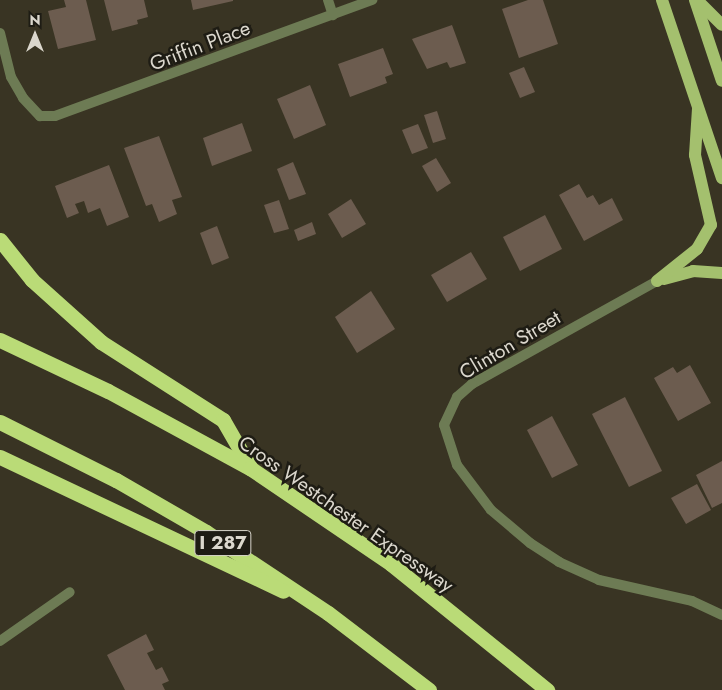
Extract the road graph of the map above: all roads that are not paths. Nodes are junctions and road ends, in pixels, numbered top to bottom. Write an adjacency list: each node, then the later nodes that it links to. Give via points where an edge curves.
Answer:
1 (328, 0): 5 (street)
2 (372, 0): 5 (street, Griffin Place)
3 (662, 0): 9 (main road)
4 (696, 0): 6 (main road); 8 (main road)
5 (332, 15): 7 (street, Griffin Place, via 68,114 40,116 11,77)
6 (722, 25)
7 (0, 33)
8 (722, 81)
9 (698, 109): 10 (main road); 13 (main road, via 695,155 711,225 697,249)
10 (722, 178)
11 (0, 240): 17 (highway, via 32,280 101,342 223,420)
12 (722, 274): 13 (main road, via 693,271)
13 (657, 281): 20 (street, Clinton Street, via 472,384 458,397 444,425 457,465 491,510 559,562 599,580 692,601)
14 (0, 340): 17 (highway, Cross Westchester Expressway, via 115,395)
15 (0, 422): 19 (highway, I 287, via 163,506)
16 (0, 457): 19 (highway)
17 (250, 468): 23 (highway, Cross Westchester Expressway, via 391,564)
18 (70, 592): 21 (street)
19 (328, 613): 22 (highway, I 287)
20 (722, 615)
21 (0, 642)
22 (429, 690)
23 (547, 690)

